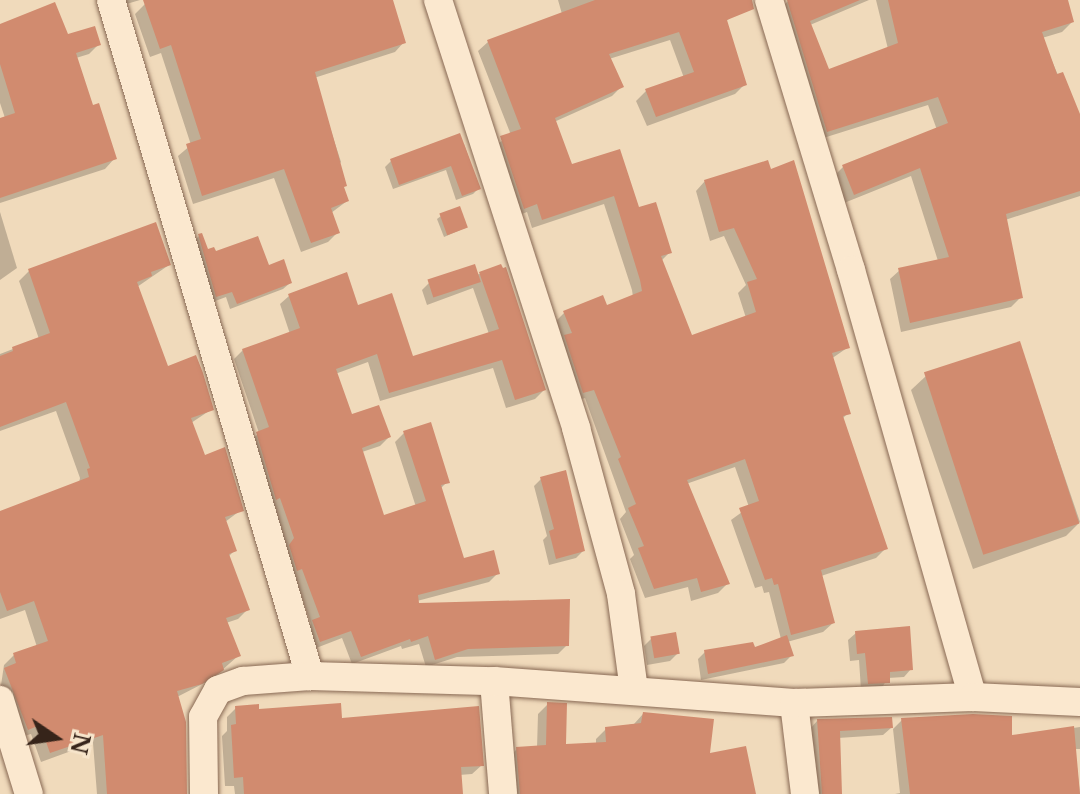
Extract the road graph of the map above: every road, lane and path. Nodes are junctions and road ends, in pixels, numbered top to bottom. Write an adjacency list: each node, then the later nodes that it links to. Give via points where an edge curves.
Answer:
1 (111, 0): 4 (street)
2 (438, 0): 6 (street, via 576,428 621,594)
3 (769, 0): 7 (street)
4 (310, 676): 5 (street); 12 (street, via 243,681 218,690 203,717)
5 (494, 681): 6 (street); 13 (street)
6 (634, 690): 10 (street)
7 (973, 697): 9 (street); 10 (street)
8 (0, 700): 11 (street)
9 (1080, 702)
10 (794, 703): 14 (street)
11 (29, 794)
12 (204, 794)
13 (503, 794)
14 (805, 794)

